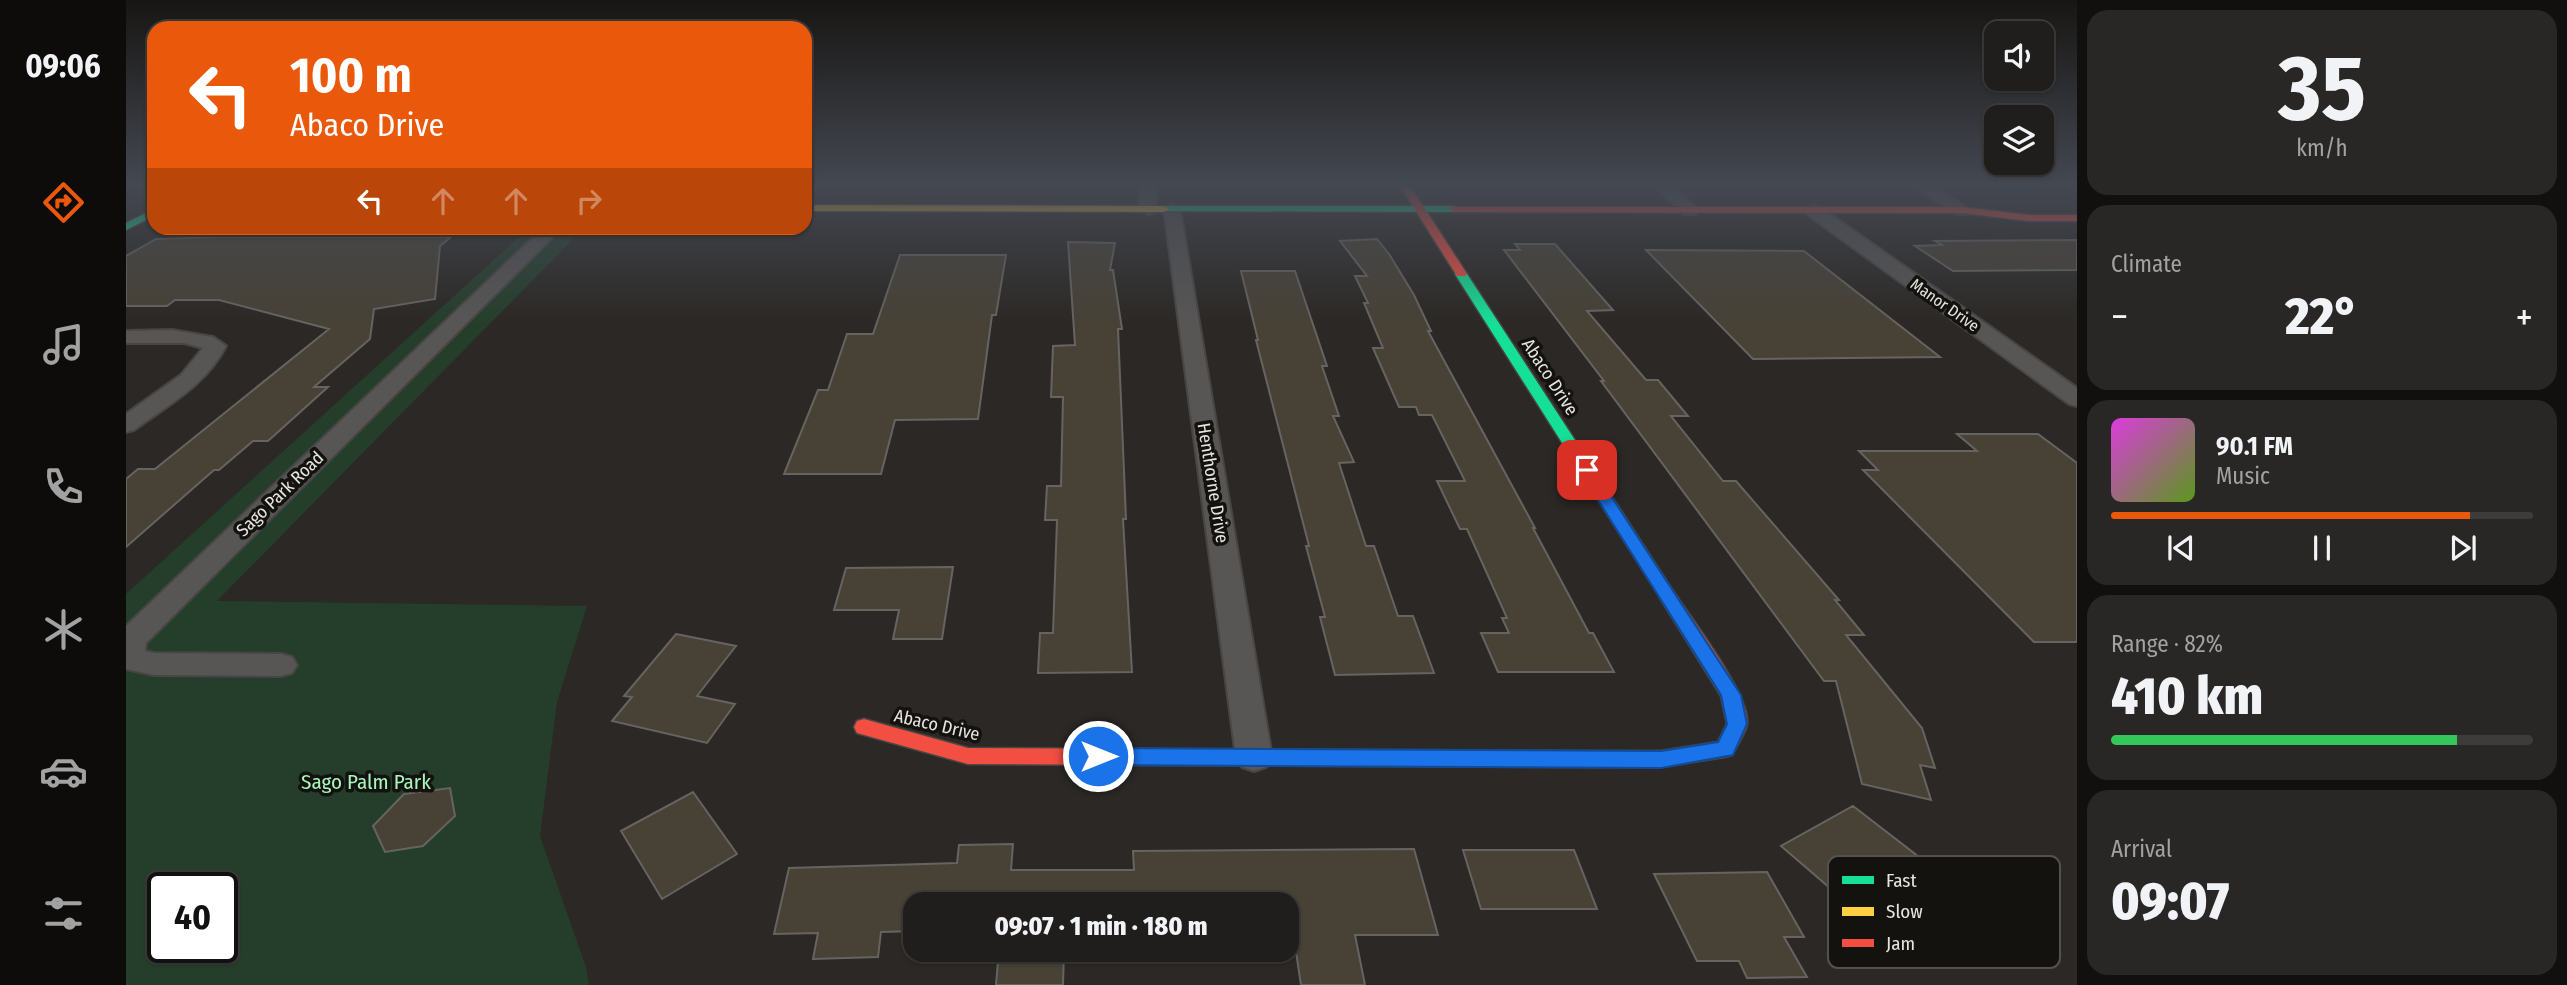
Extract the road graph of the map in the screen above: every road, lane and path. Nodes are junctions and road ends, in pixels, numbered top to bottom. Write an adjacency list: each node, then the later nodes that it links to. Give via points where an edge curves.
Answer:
1 (1164, 232): 10 (street, Henthorne Drive)
2 (1433, 232): 10 (street, Abaco Drive, via 1731,695 1737,724 1725,749 1661,759)
3 (1843, 232): 6 (street, Manor Drive)
4 (546, 235): 8 (street, Sago Park Road, via 131,639 128,658 154,664)
5 (126, 337): 7 (street, via 186,337 215,346 211,358 193,375)
6 (2077, 399)
7 (126, 425)
8 (281, 665)
9 (864, 727): 10 (street, Abaco Drive, via 968,756)
10 (1254, 757)

